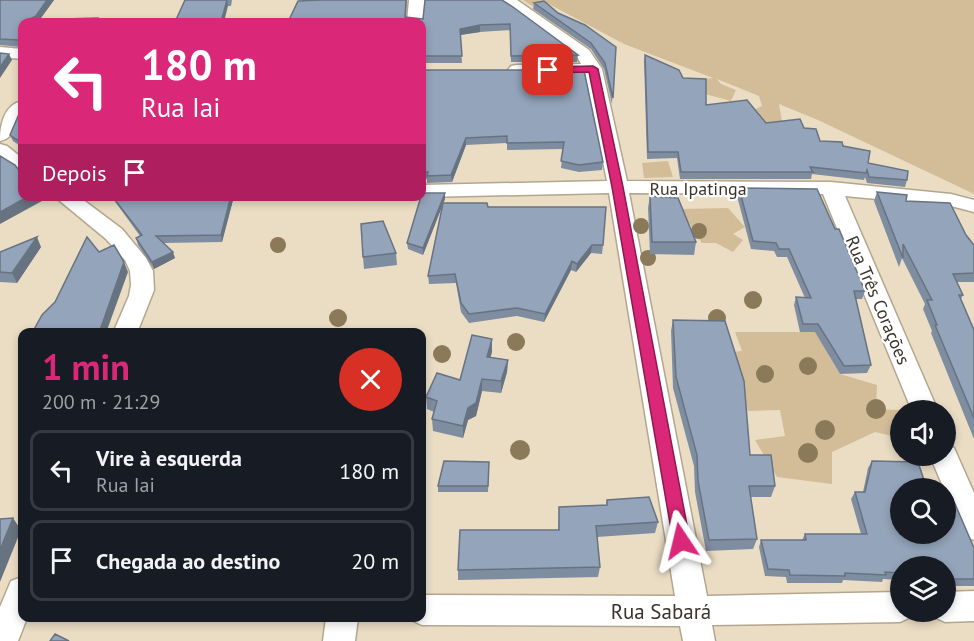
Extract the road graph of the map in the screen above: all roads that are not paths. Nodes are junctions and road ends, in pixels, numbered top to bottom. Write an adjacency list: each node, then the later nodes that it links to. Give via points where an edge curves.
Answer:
1 (417, 0): 3 (street)
2 (507, 0): 6 (street, via 583,54)
3 (415, 18)
4 (0, 52): 5 (street)
5 (18, 54)
6 (593, 69): 7 (street); 12 (street)
7 (502, 70)
8 (18, 111): 9 (street)
9 (0, 135)
10 (0, 150): 11 (street)
11 (18, 164)
12 (618, 187): 13 (street, Rua Ipatinga); 14 (street, Rua Ipatinga); 26 (street)
13 (831, 188): 16 (street, Rua Ipatinga, via 951,200); 18 (street, Rua Três Corações)
14 (426, 191)
15 (71, 201): 17 (street, via 117,235 142,274 144,286)
16 (974, 206)
17 (127, 328)
18 (920, 400)
19 (948, 466): 20 (street)
20 (974, 527)
21 (974, 606): 22 (street)
22 (956, 607)
23 (890, 609): 26 (street, Rua Sabará)
24 (426, 610): 26 (street, Rua Sabará)
25 (341, 622): 27 (street)
26 (696, 626)
27 (339, 641)

